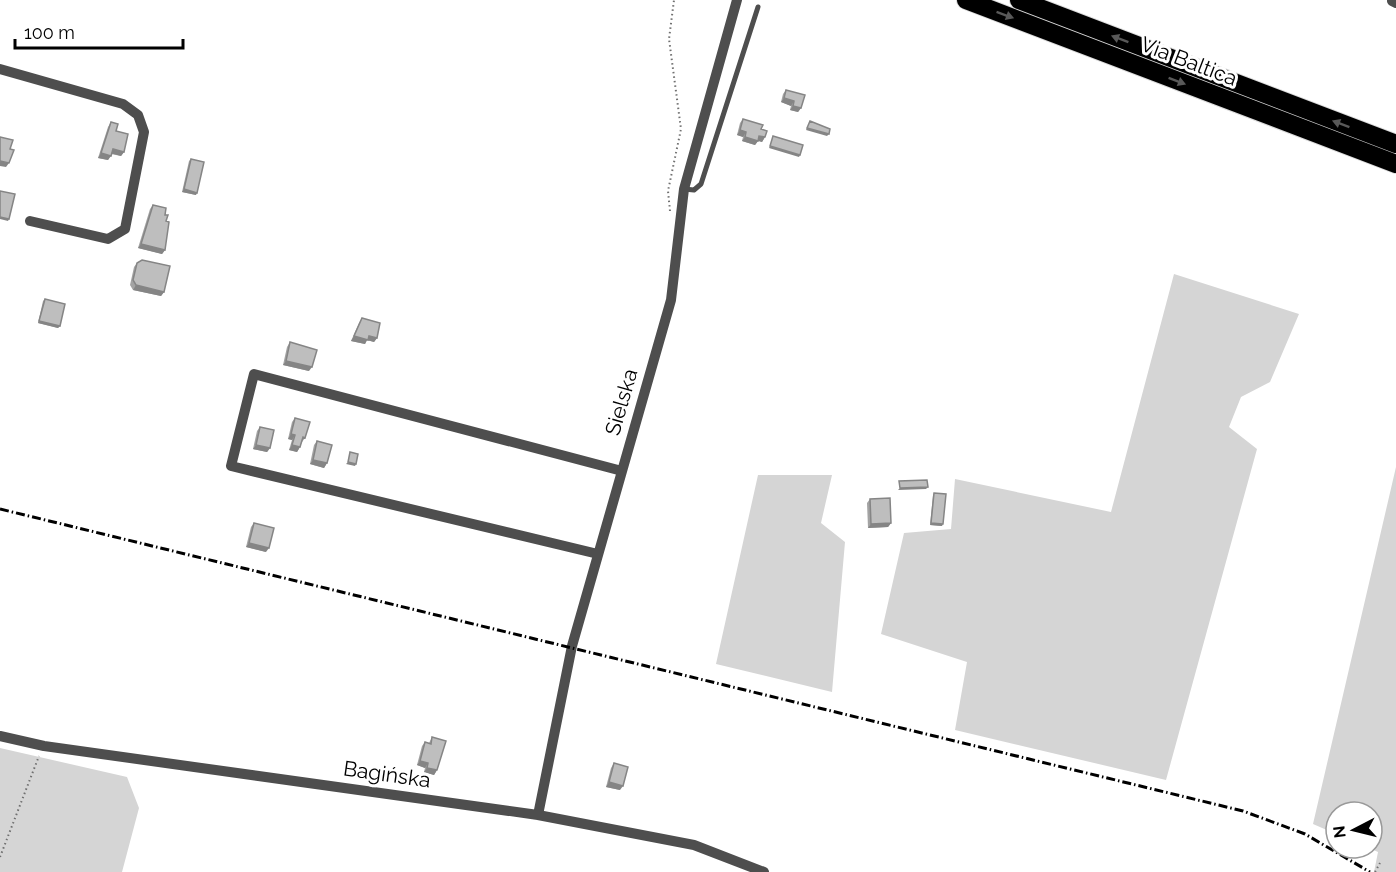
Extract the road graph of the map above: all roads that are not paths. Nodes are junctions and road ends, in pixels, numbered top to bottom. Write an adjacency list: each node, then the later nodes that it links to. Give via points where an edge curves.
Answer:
1 (737, 0): 10 (street, Sielska)
2 (966, 0): 7 (highway, Via Baltica, one-way to 7)
3 (1019, 0): 6 (highway, Via Baltica, one-way to 3)
4 (758, 7): 10 (lane, via 701,184 693,190)
5 (0, 69): 11 (street, via 123,104 138,115 144,132 125,229 108,239)
6 (1396, 144)
7 (1371, 155): 8 (highway, Via Baltica); 9 (highway)
8 (1396, 164)
9 (1396, 172)
10 (684, 189): 12 (street, Sielska, via 671,300)
11 (30, 221)
12 (622, 471): 13 (street, Sielska); 13 (street, via 254,374 231,466)
13 (598, 554): 15 (street, Sielska, via 572,646)
14 (0, 736): 15 (street, Bagińska, via 44,746)
15 (538, 815): 16 (street, Bagińska, via 694,845)
16 (764, 872)

